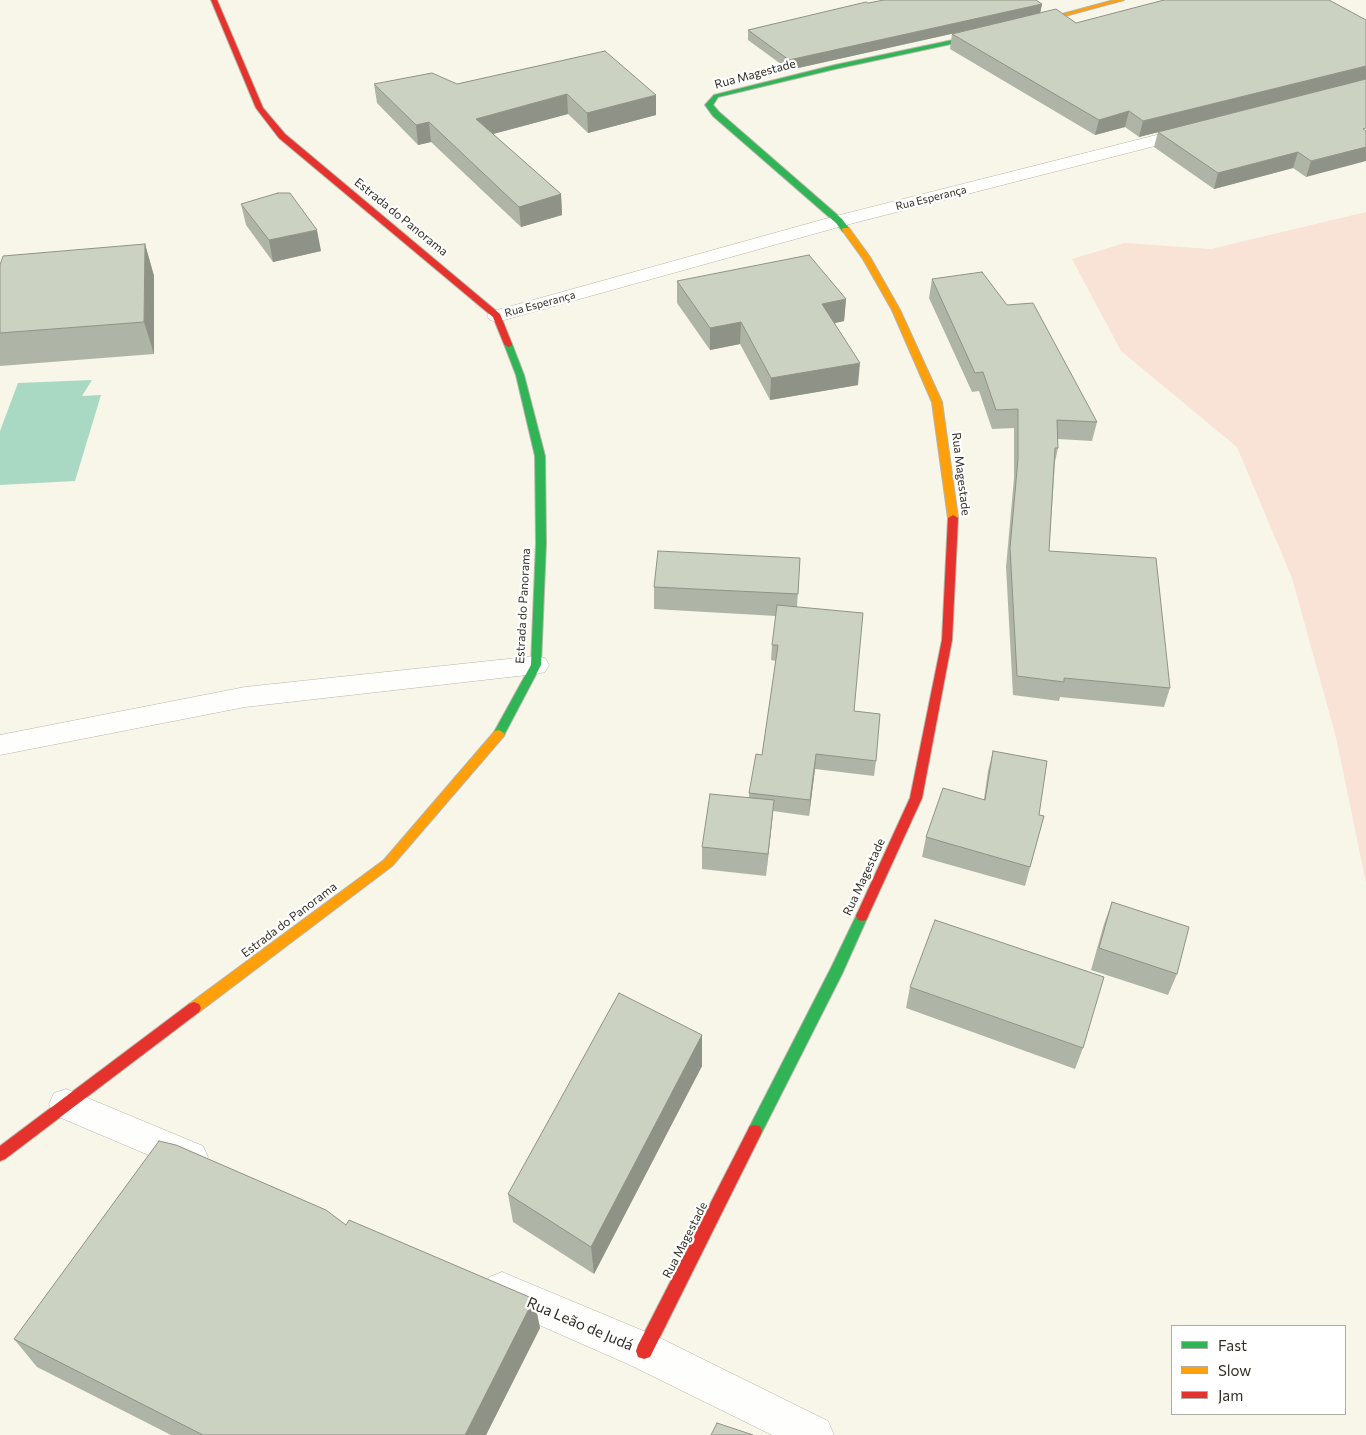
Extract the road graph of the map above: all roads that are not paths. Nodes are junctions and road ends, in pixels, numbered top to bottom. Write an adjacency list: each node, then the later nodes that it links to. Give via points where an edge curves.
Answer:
1 (214, 0): 7 (street, Estrada do Panorama, via 260,108 282,136)
2 (1121, 0): 3 (street)
3 (1016, 28)
4 (997, 32): 6 (street, Rua Magestade, via 716,96 709,105 716,114)
5 (1213, 126): 6 (street, Rua Esperança)
6 (839, 221): 7 (street, Rua Esperança); 14 (street, Rua Magestade, via 868,259 896,310 937,402 953,520 948,640 916,798 837,970)
7 (497, 316): 8 (street, Estrada do Panorama, via 520,374 540,456)
8 (536, 664): 9 (street, via 245,697); 10 (street, Estrada do Panorama, via 502,729 388,863)
9 (0, 745)
10 (66, 1104): 11 (street, Estrada do Panorama); 12 (street)
11 (0, 1154)
12 (222, 1170)
13 (470, 1276): 14 (street, Rua Leão de Judá)
14 (644, 1351): 15 (street, Rua Leão de Judá)
15 (814, 1435)

